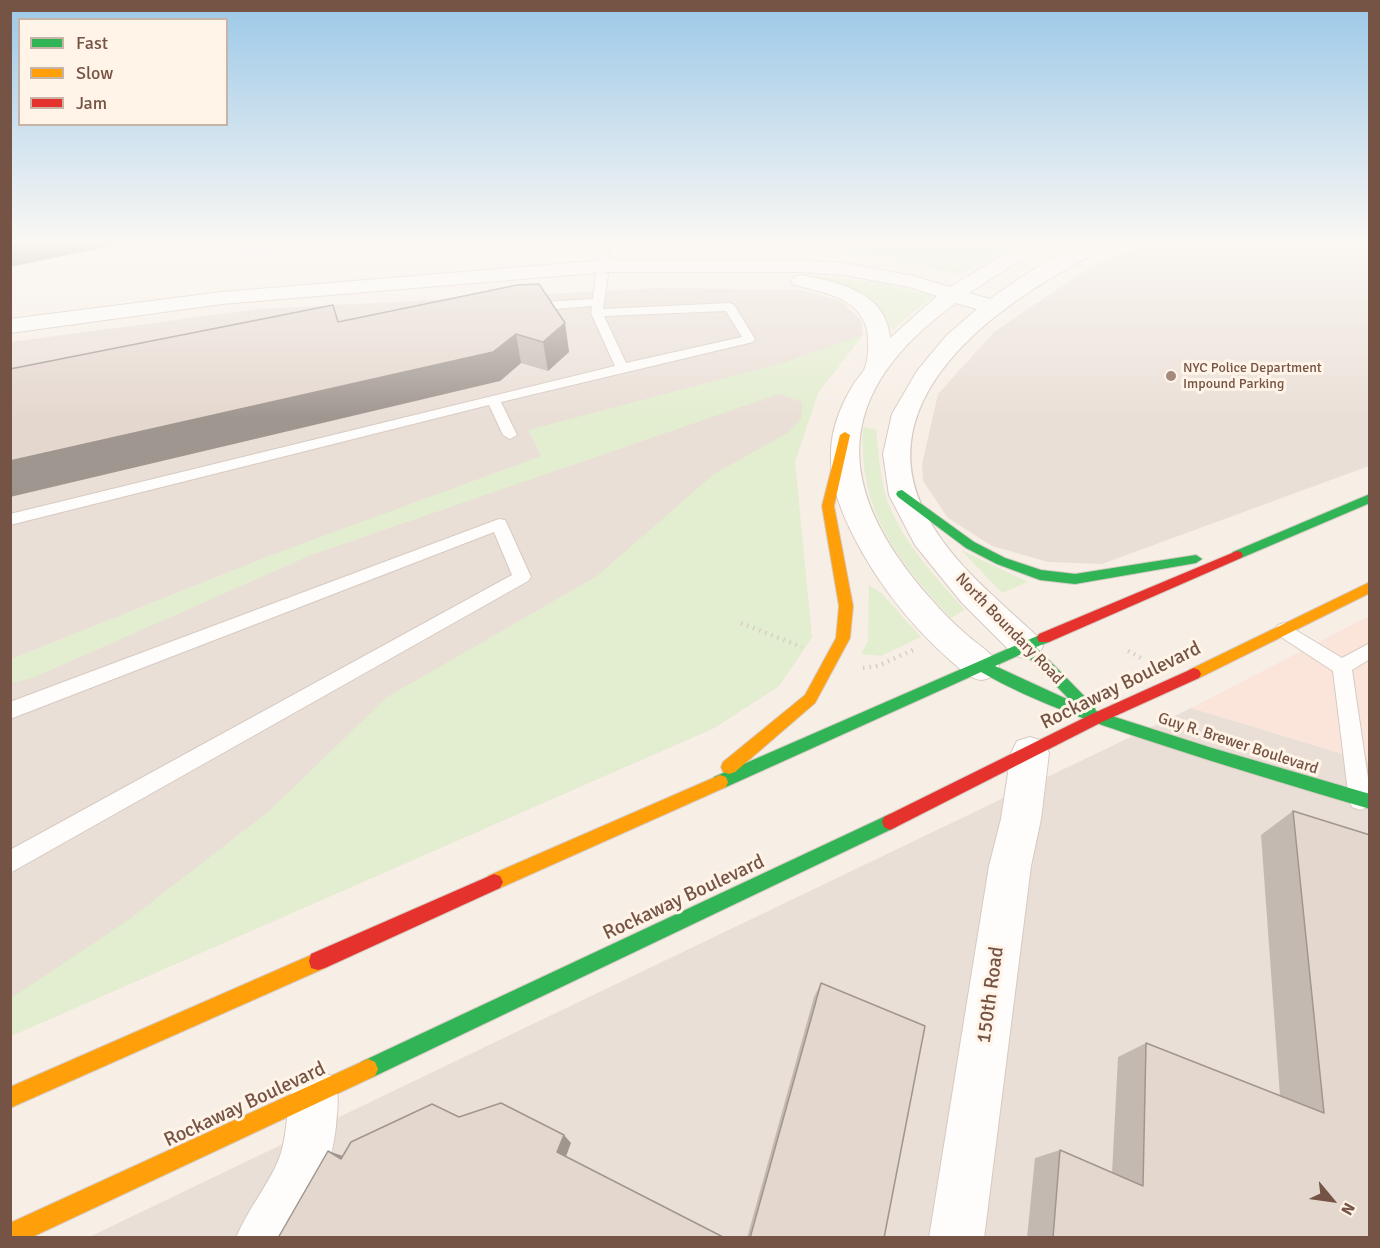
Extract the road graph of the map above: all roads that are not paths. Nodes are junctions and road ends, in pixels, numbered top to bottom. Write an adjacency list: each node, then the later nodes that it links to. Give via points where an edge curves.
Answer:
1 (197, 301): 8 (street)
2 (598, 301): 6 (lane)
3 (860, 301): 10 (street, via 872,313 879,329 881,348)
4 (946, 301): 10 (street, North Boundary Road)
5 (997, 302): 14 (street, North Boundary Road, via 950,347 908,405 897,446)
6 (597, 307): 7 (lane); 9 (lane); 9 (lane, via 730,307 749,339)
7 (514, 308)
8 (10, 326)
9 (622, 368): 11 (lane)
10 (876, 369): 13 (street, North Boundary Road, via 857,397)
11 (494, 400): 12 (lane); 16 (lane)
12 (510, 435)
13 (845, 435): 22 (street, North Boundary Road, via 843,453 852,499 878,552 928,617 951,642); 27 (main road, via 828,506 846,606 843,638 810,699)
14 (902, 494): 17 (main road, via 977,549 1056,578 1089,577); 20 (street, North Boundary Road, via 934,548)
15 (1370, 498): 17 (main road)
16 (10, 520)
17 (1245, 550): 20 (main road)
18 (1370, 587): 19 (main road, Rockaway Boulevard)
19 (1284, 630): 23 (lane); 25 (main road, Rockaway Boulevard)
20 (1026, 646): 22 (main road); 25 (main road, North Boundary Road)
21 (1370, 650): 23 (lane)
22 (982, 666): 25 (main road, North Boundary Road, via 1016,686); 27 (main road)
23 (1342, 667): 28 (lane)
24 (10, 711): 29 (lane, via 499,524 522,577)
25 (1097, 718): 26 (main road, Rockaway Boulevard); 28 (main road, Guy R. Brewer Boulevard)
26 (1030, 753): 30 (main road, Rockaway Boulevard); 34 (street, 150th Road, via 1008,877)
27 (698, 792): 31 (main road)
28 (1365, 801)
29 (10, 862)
30 (314, 1094): 32 (main road, Rockaway Boulevard); 33 (street, via 301,1172)
31 (10, 1098)
32 (10, 1234)
33 (262, 1238)
34 (956, 1238)

